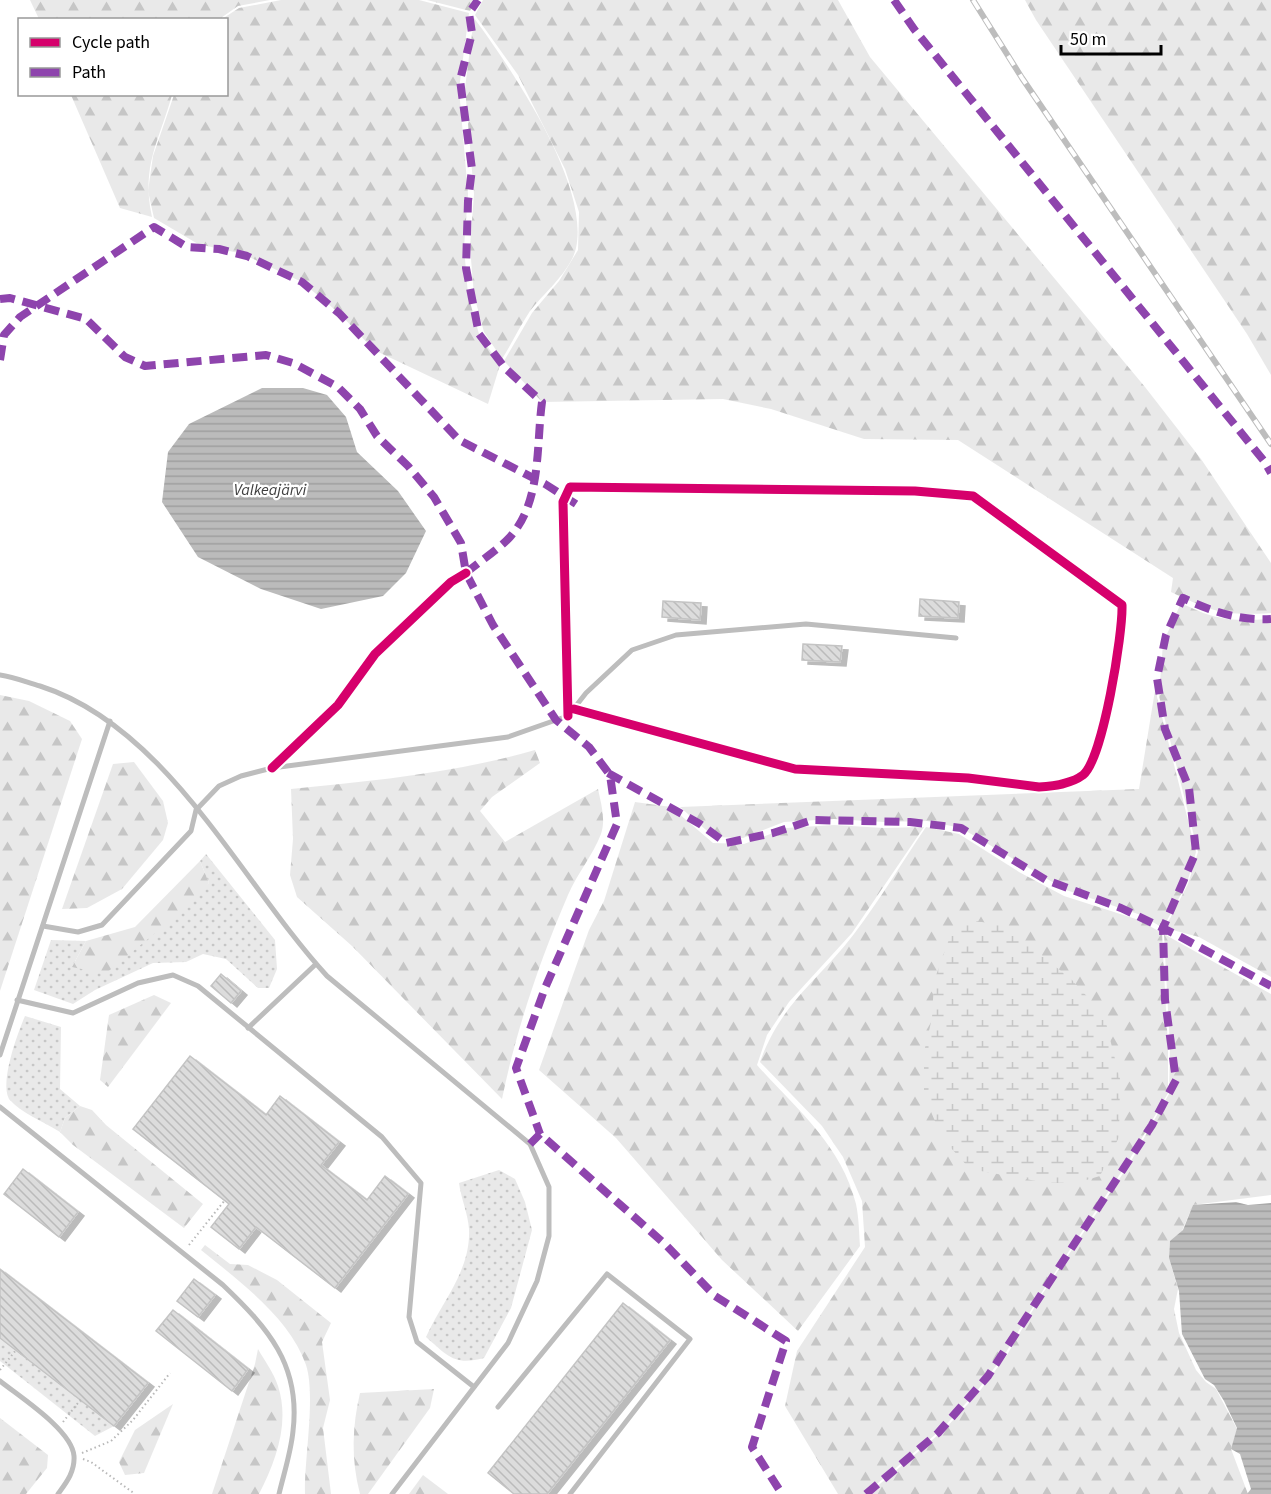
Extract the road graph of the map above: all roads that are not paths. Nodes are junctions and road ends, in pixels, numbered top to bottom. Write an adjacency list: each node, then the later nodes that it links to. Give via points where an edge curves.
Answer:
1 (466, 573): 6 (street, via 451,582 375,654 338,705)
2 (956, 638): 4 (lane, via 806,624 676,635 632,650 586,693)
3 (0, 675): 5 (lane, via 69,695)
4 (571, 713): 4 (street, via 563,502 570,487 915,491 973,496 1122,605 1097,751 1084,774 1055,786 795,769); 6 (lane, via 508,736)
5 (110, 721): 7 (lane, via 153,757); 8 (lane)
6 (272, 768): 7 (lane, via 219,786)
7 (196, 810): 8 (lane, via 191,831 102,925 78,932); 9 (lane)
8 (43, 926): 10 (lane)
9 (316, 964): 11 (lane); 15 (lane, via 530,1144 549,1187 549,1236 537,1281 508,1343)
10 (17, 1000): 11 (lane, via 73,1013 138,983 173,975 198,986); 12 (lane)
11 (248, 1028): 15 (lane, via 382,1137 421,1183 410,1317 417,1342)
12 (0, 1055)
13 (0, 1107): 18 (lane, via 183,1252 256,1316 279,1347 287,1367 294,1410 293,1433)
14 (0, 1381): 17 (lane, via 69,1441 74,1456 70,1477)
15 (474, 1387): 19 (lane)
16 (498, 1407): 20 (lane, via 607,1274 690,1339)
17 (58, 1494)
18 (279, 1494)
19 (392, 1494)
20 (570, 1494)

